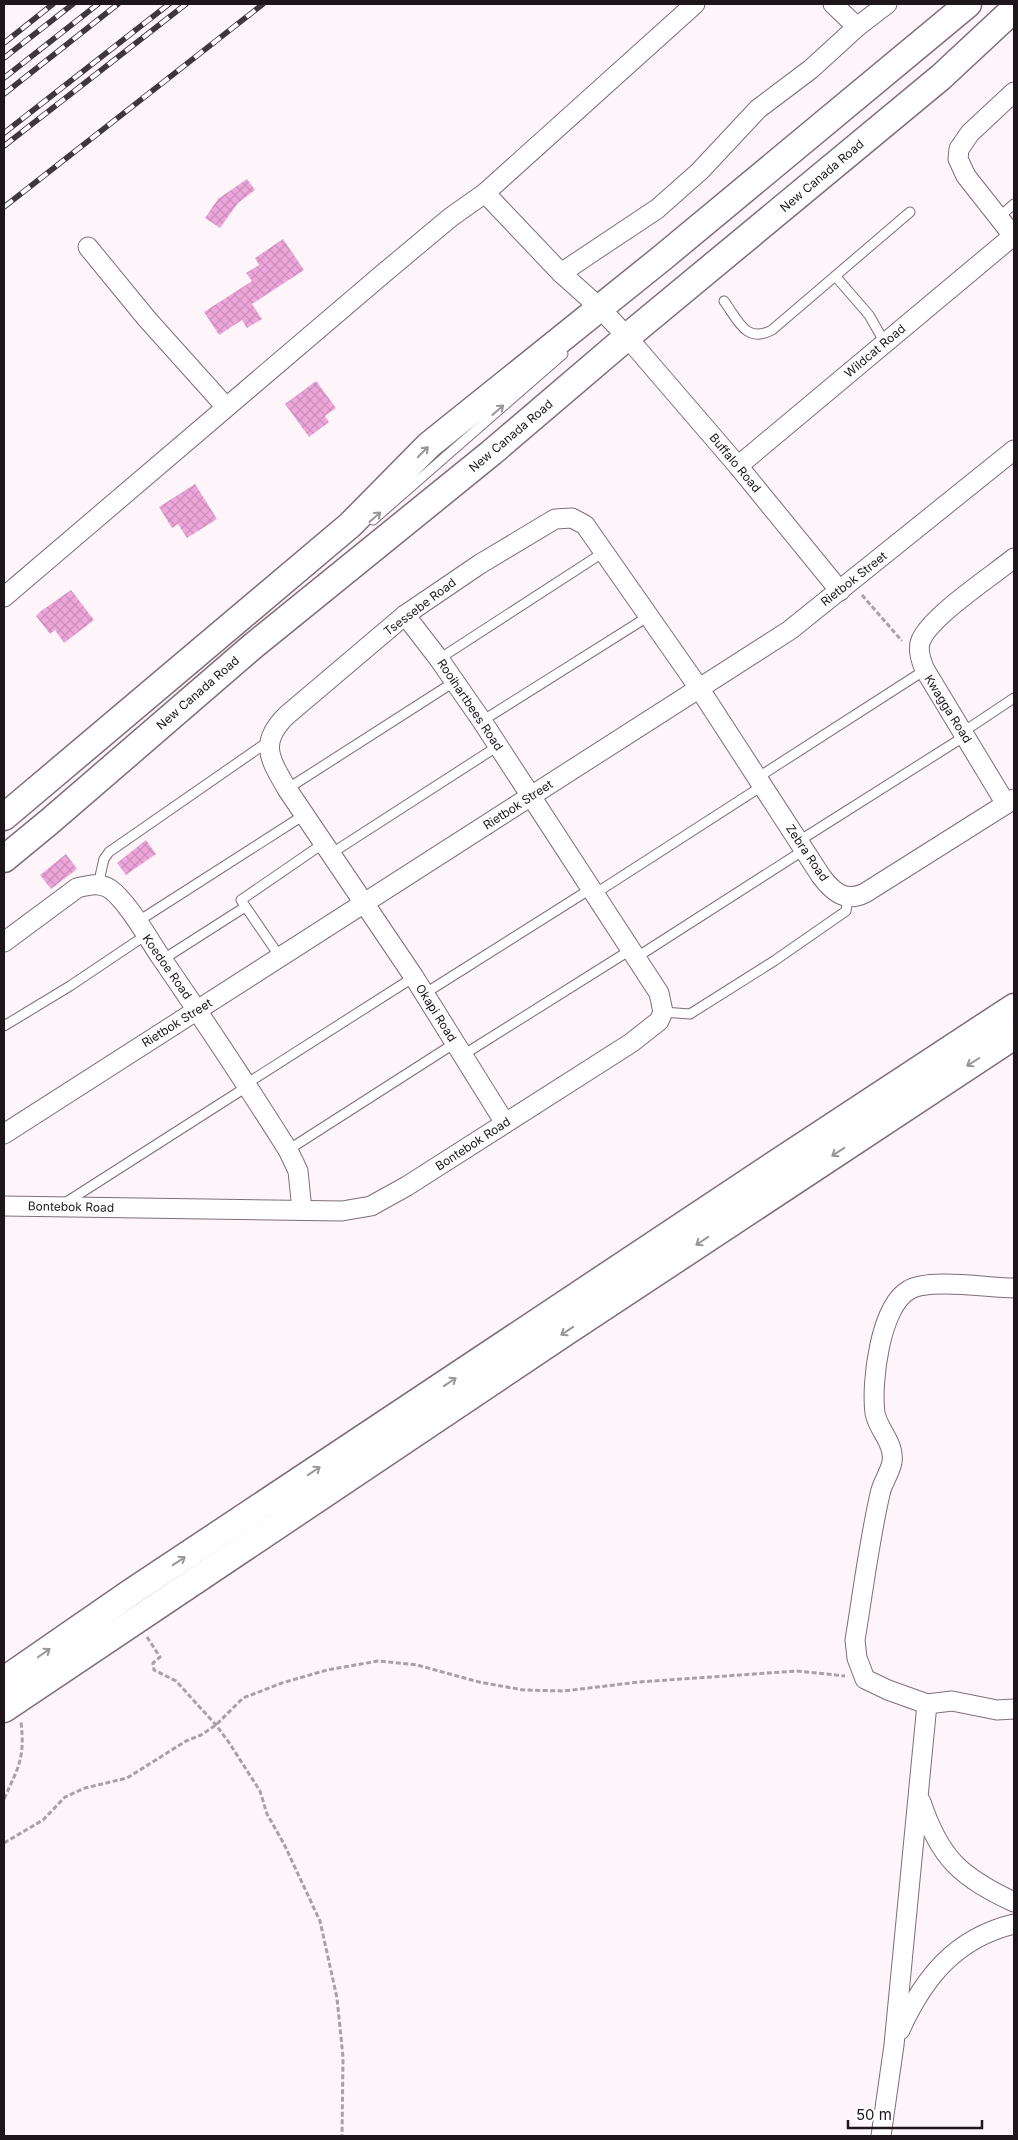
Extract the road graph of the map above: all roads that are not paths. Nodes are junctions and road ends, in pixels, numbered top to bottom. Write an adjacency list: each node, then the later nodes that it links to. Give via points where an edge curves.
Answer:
1 (695, 4): 12 (street)
2 (833, 4): 8 (street)
3 (887, 4): 8 (street)
4 (968, 4): 22 (main road)
5 (980, 4): 11 (lane)
6 (1006, 4): 9 (lane)
7 (1014, 9): 23 (main road, New Canada Road, via 941,77)
8 (857, 27): 19 (street, via 758,109 670,199)
9 (975, 32)
10 (1014, 92): 15 (street, via 970,133 959,149 959,164)
11 (818, 141)
12 (485, 193): 19 (street, Buffalo Road); 27 (street, via 429,236)
13 (1014, 204): 15 (lane)
14 (910, 212): 20 (lane)
15 (998, 217): 16 (street)
16 (1014, 237): 25 (street, Wildcat Road)
17 (88, 247): 27 (street)
18 (702, 262): 23 (lane, New Canada Road)
19 (561, 273): 22 (street, Buffalo Road)
20 (836, 277): 21 (lane, via 772,330 758,336 748,333); 25 (lane, via 869,315)
21 (724, 301)
22 (605, 314): 23 (street, Buffalo Road); 24 (main road)
23 (624, 334): 26 (lane, New Canada Road); 29 (street, Buffalo Road); 58 (main road, New Canada Road, via 491,453 253,646)
24 (568, 342): 31 (lane, one-way to 24); 55 (main road, one-way to 24, via 350,525 430,445)
25 (885, 343): 29 (street, Wildcat Road)
26 (583, 362)
27 (226, 407): 36 (street)
28 (1012, 457): 34 (street, Rietbok Street)
29 (738, 466): 34 (street, Buffalo Road)
30 (432, 488): 39 (lane, New Canada Road)
31 (364, 527)
32 (604, 552): 37 (street, Tsessebe Road, via 585,525 572,518 555,519 480,564); 38 (street, Tsessebe Road); 40 (lane)
33 (1014, 558): 41 (street, via 941,615 926,631 920,641)
34 (845, 586): 43 (street, Rietbok Street, via 790,630)
35 (290, 588): 49 (lane, New Canada Road)
36 (4, 597)
37 (405, 615): 40 (street, Rooihartbees Road); 47 (street, Tsessebe Road, via 287,715 274,729)
38 (649, 616): 43 (street, Tsessebe Road); 45 (lane)
39 (238, 646)
40 (439, 659): 42 (street, Rooihartbees Road)
41 (922, 661): 46 (street, Kwagga Road); 50 (lane)
42 (454, 682): 45 (street, Rooihartbees Road); 51 (lane)
43 (699, 688): 50 (street, Zebra Road); 52 (street, Rietbok Street)
44 (1014, 698): 46 (lane)
45 (482, 721): 48 (street, Rooihartbees Road)
46 (964, 734): 53 (street, Kwagga Road); 56 (lane)
47 (269, 741): 51 (street, via 270,756); 59 (lane, via 109,852 104,859)
48 (498, 746): 52 (street, Rooihartbees Road); 57 (lane)
49 (99, 750)
50 (760, 782): 56 (street, Zebra Road); 60 (lane)
51 (287, 789): 54 (street)
52 (532, 796): 60 (street); 62 (street, Rietbok Street)
53 (1010, 801): 61 (street, via 880,885 859,896)
54 (304, 815): 57 (street); 64 (lane)
55 (4, 818)
56 (801, 846): 61 (street, Zebra Road, via 833,890); 66 (lane)
57 (328, 848): 62 (street); 63 (lane, via 240,900)
58 (4, 859)
59 (98, 885): 64 (street, Koedoe Road, via 112,890); 65 (street, via 70,892)
60 (594, 890): 66 (street); 70 (lane)
61 (848, 897): 73 (lane, via 846,911 690,1014)
62 (365, 903): 67 (street, Rietbok Street); 69 (street, Okapi Road)
63 (245, 907): 67 (lane); 68 (lane)
64 (141, 929): 68 (street, Koedoe Road); 74 (lane, via 70,986)
65 (4, 942)
66 (634, 953): 73 (street, via 659,992); 76 (lane)
67 (280, 957): 72 (street, Rietbok Street)
68 (162, 960): 72 (street, Koedoe Road)
69 (414, 977): 70 (street, Okapi Road); 77 (lane)
70 (424, 994): 76 (street, Okapi Road)
71 (1014, 1008): 85 (main road, one-way to 71, via 130,1593)
72 (197, 1010): 77 (street, Koedoe Road); 79 (street, Rietbok Street)
73 (663, 1012): 78 (street, Bontebok Road, via 656,1025 631,1043)
74 (4, 1026)
75 (1014, 1036): 85 (main road, one-way to 85)
76 (459, 1049): 78 (street, Okapi Road); 80 (lane)
77 (247, 1085): 80 (street, Koedoe Road); 82 (lane)
78 (505, 1124): 83 (street, Bontebok Road, via 372,1206 342,1211)
79 (4, 1134)
80 (288, 1150): 83 (street, Koedoe Road, via 298,1171)
81 (4, 1206): 82 (street, Bontebok Road)
82 (59, 1207): 83 (street, Bontebok Road)
83 (302, 1210)
84 (1014, 1288): 86 (street, via 940,1283 910,1290 898,1300 883,1333 874,1379 876,1415 888,1439 892,1461 880,1493 855,1640 856,1658 865,1679)
85 (8, 1697)
86 (927, 1704): 87 (street, via 952,1701 997,1710); 88 (street)
87 (1014, 1709)
88 (918, 1794): 89 (street, via 929,1828 942,1850 962,1872 982,1887); 91 (street)
89 (1014, 1902)
90 (1014, 1924): 91 (street, via 999,1927 964,1945 936,1969 911,2005)
91 (894, 2045): 92 (street)
92 (881, 2136)

